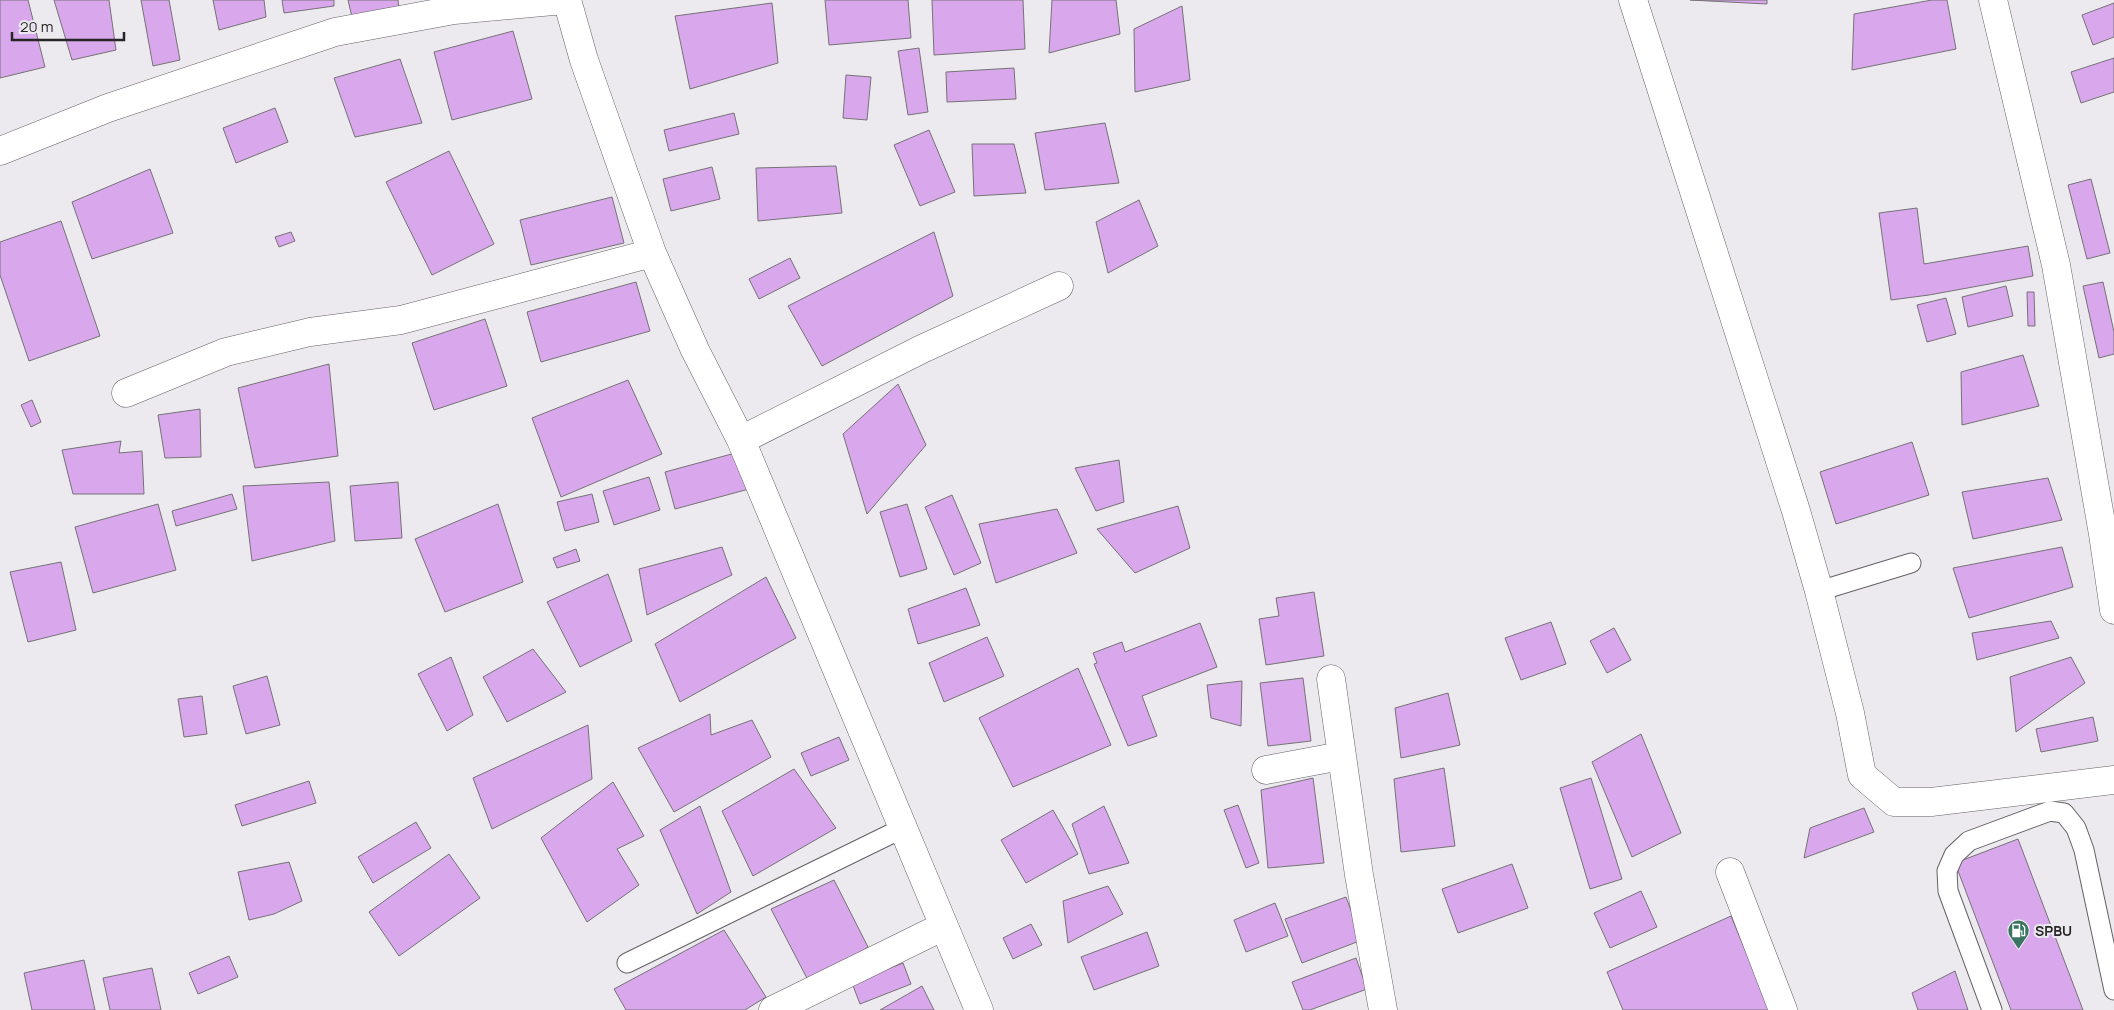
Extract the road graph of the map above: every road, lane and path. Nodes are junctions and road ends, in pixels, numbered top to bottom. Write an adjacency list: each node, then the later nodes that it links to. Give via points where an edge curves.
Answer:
1 (566, 0): 4 (street, via 454,10 335,32 108,108); 5 (street)
2 (1633, 0): 10 (street)
3 (1993, 0): 11 (street, via 2056,266)
4 (0, 151)
5 (652, 253): 7 (street, via 401,320 310,332 226,352); 8 (street, via 695,350)
6 (1059, 286): 8 (street, via 922,349)
7 (126, 393)
8 (742, 440): 16 (street)
9 (1911, 563): 10 (lane)
10 (1819, 591): 15 (street, via 1862,775 1894,802 1931,802)
11 (2114, 610)
12 (1331, 679): 13 (street)
13 (1341, 756): 14 (street); 23 (street)
14 (1266, 770)
15 (2114, 780)
16 (904, 828): 18 (street); 19 (lane)
17 (1730, 872): 24 (street)
18 (944, 926): 21 (street); 22 (street)
19 (627, 963)
20 (2114, 990): 25 (lane, via 2084,850 2076,828 2064,813 2050,811 1969,841 1954,855 1947,871 1948,891)
21 (773, 1010)
22 (980, 1010)
23 (1383, 1010)
24 (1782, 1010)
25 (1992, 1010)

